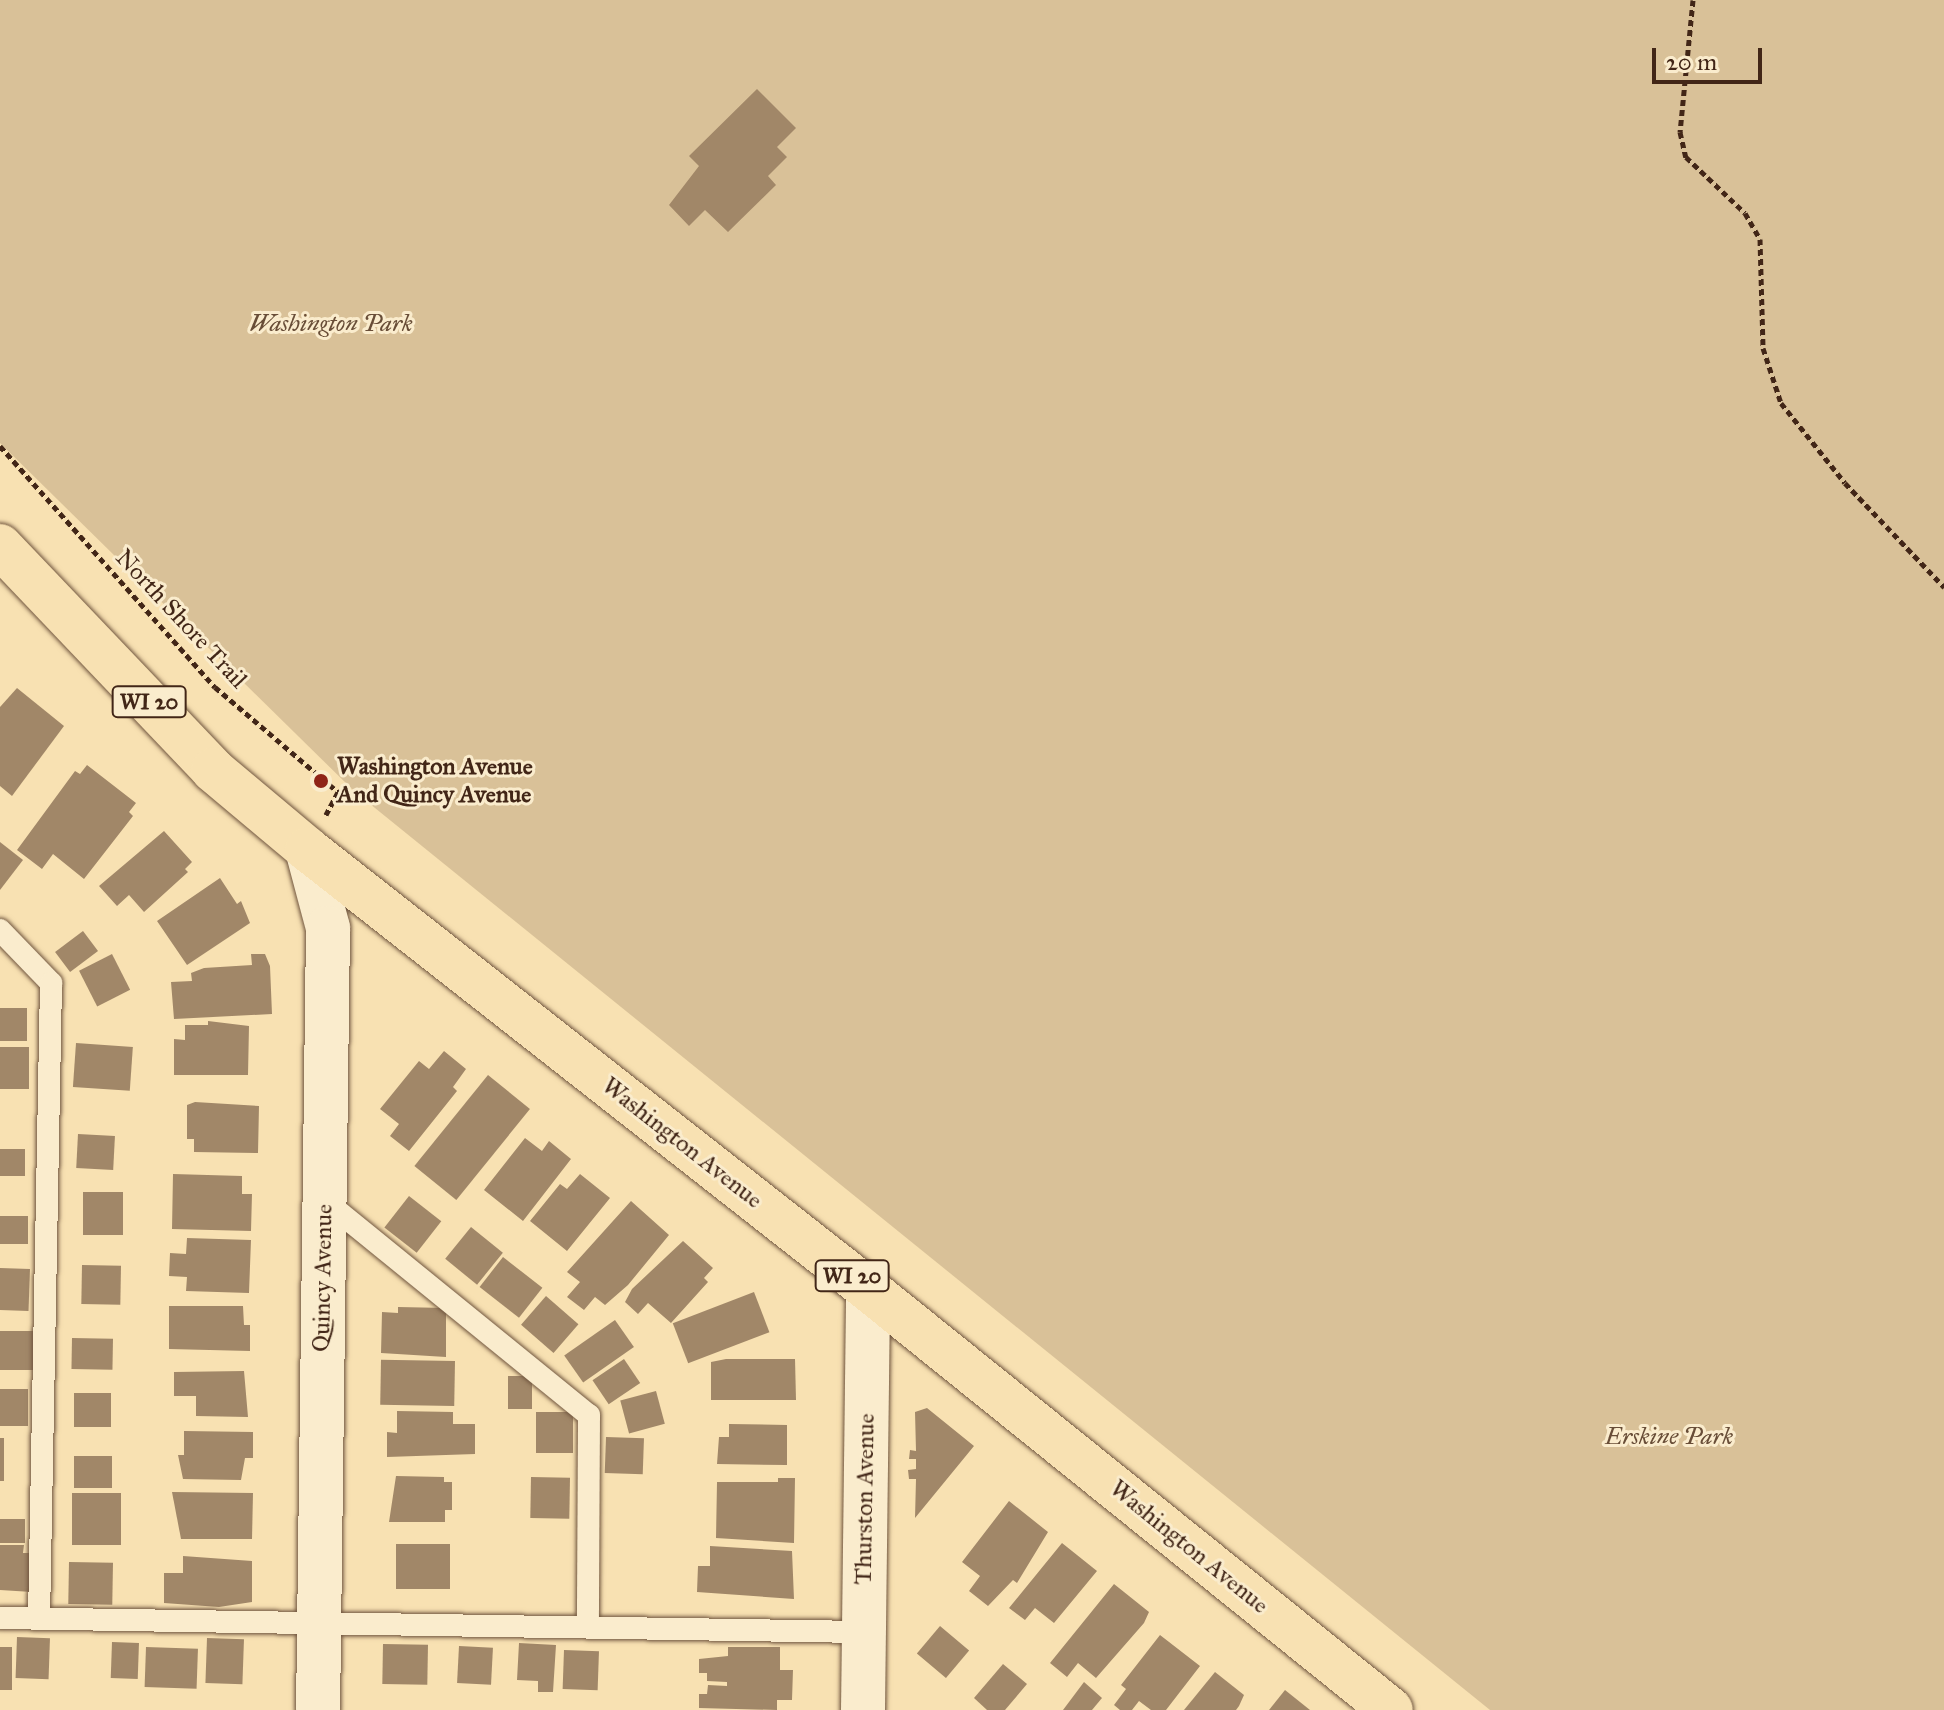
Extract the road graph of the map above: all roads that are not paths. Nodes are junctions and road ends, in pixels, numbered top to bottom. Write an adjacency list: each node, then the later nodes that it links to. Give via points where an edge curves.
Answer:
1 (0, 546): 2 (main road, Washington Avenue / WI 20, via 213,770)
2 (307, 849): 4 (street, Quincy Avenue, via 328,928); 5 (main road, Washington Avenue / WI 20)
3 (0, 930): 7 (lane, via 51,983)
4 (324, 1200): 8 (street, Quincy Avenue); 9 (lane, via 589,1415)
5 (868, 1289): 10 (street, Thurston Avenue); 13 (main road, Washington Avenue / WI 20)
6 (0, 1618): 7 (lane)
7 (39, 1619): 8 (lane)
8 (319, 1622): 9 (lane); 11 (street, Quincy Avenue)
9 (588, 1627): 10 (lane)
10 (864, 1632): 12 (street, Thurston Avenue)
11 (318, 1710)
12 (863, 1710)
13 (1391, 1710)

